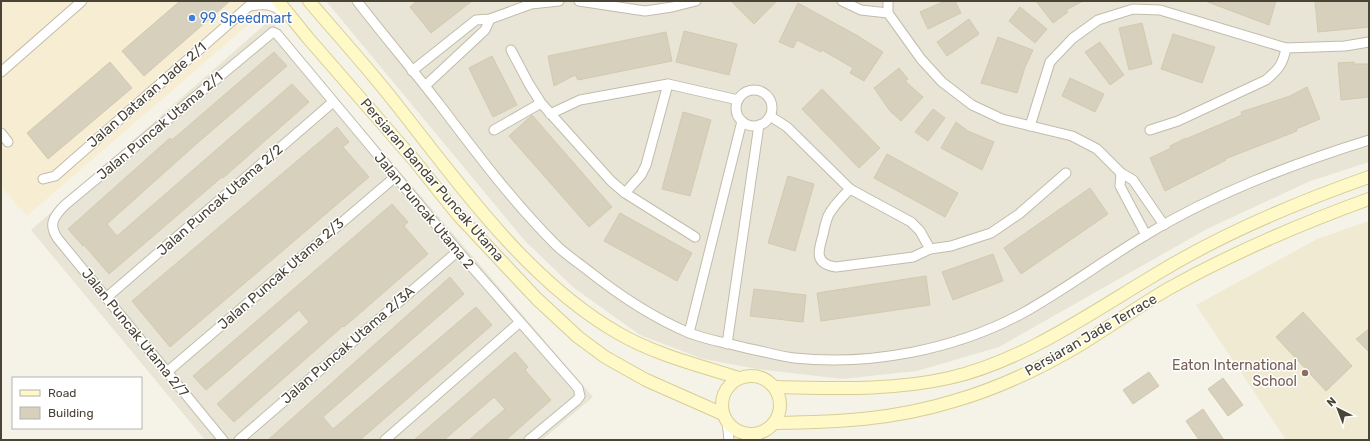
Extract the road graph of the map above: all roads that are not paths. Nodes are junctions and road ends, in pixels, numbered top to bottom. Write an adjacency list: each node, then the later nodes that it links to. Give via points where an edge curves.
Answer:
1 (82, 1): 19 (street)
2 (278, 1): 14 (street, Persiaran Bandar Puncak Utama)
3 (309, 1): 54 (street, Persiaran Bandar Puncak Utama, via 392,98 473,204 552,284 618,333 659,353)
4 (356, 1): 18 (street)
5 (559, 1): 12 (street, via 531,4)
6 (579, 1): 7 (street, via 645,11 672,8)
7 (696, 1)
8 (842, 1): 11 (street, via 861,10)
9 (888, 1): 11 (street)
10 (248, 3): 14 (street, via 267,4 279,9); 39 (street, Jalan Dataran Jade 2/1, via 55,176)
11 (888, 13): 29 (street, via 921,59 942,82 972,105 1002,119)
12 (490, 19): 18 (street, via 476,20); 21 (street, via 485,30)
13 (273, 32): 23 (street, Jalan Puncak Utama 2); 43 (street, Jalan Puncak Utama 2/1, via 65,205)
14 (308, 38): 56 (street, Persiaran Bandar Puncak Utama, via 458,215 532,294 578,337 605,357 646,380)
15 (1369, 42): 16 (street, via 1345,46)
16 (1286, 48): 29 (street, via 1160,10 1133,9 1098,20 1072,38 1050,62); 31 (street, via 1284,61 1266,80 1178,121)
17 (511, 50): 24 (street)
18 (412, 71): 21 (street)
19 (1, 72)
20 (668, 84): 22 (street); 25 (street, via 580,100); 41 (street, via 646,165)
21 (425, 86): 51 (street, via 512,198 559,247 611,289)
22 (738, 100): 26 (street, via 751,90 762,92 767,95 772,105); 27 (street, via 736,111)
23 (333, 102): 37 (street, Jalan Puncak Utama 2); 49 (street, Jalan Puncak Utama 2/2)
24 (541, 103): 25 (street); 30 (street)
25 (550, 114): 41 (street)
26 (770, 116): 28 (street); 40 (street, via 787,127)
27 (742, 121): 28 (street); 51 (street)
28 (759, 126): 52 (street)
29 (1030, 126): 36 (street, via 1072,136 1097,149)
30 (494, 130)
31 (1150, 130)
32 (1, 133): 34 (street)
33 (1369, 140): 44 (street, via 1302,162 1224,194)
34 (8, 142)
35 (1066, 173): 47 (street, via 1019,214 991,233 951,246)
36 (1121, 173): 44 (street, via 1133,180); 45 (street, via 1120,186)
37 (395, 176): 48 (street, Jalan Puncak Utama 2); 53 (street, Jalan Puncak Utama 2/3)
38 (1369, 177): 55 (street, Persiaran Jade Terrace, via 1254,223 1159,272 1070,327 1008,359 950,378 894,387)
39 (43, 179)
40 (850, 190): 47 (street, via 912,222 920,230); 47 (street, via 828,217 819,246 818,255 821,262 836,267 912,257)
41 (625, 193): 46 (street)
42 (1369, 199): 57 (street, Persiaran Jade Terrace, via 1262,240 1169,289 1082,343 1018,378 954,401 901,415 845,422)
43 (51, 223): 49 (street, Jalan Puncak Utama 2/7, via 58,239)
44 (1164, 225): 45 (street)
45 (1146, 235): 52 (street, via 1021,314 932,348 848,360 792,358)
46 (696, 237)
47 (930, 249)
48 (458, 250): 50 (street, Jalan Puncak Utama 2); 60 (street, Jalan Puncak Utama 2/3A)
49 (106, 298): 53 (street, Jalan Puncak Utama 2/7)
50 (520, 322): 61 (street); 62 (street, Jalan Puncak Utama 2, via 578,388 580,396)
51 (689, 333): 52 (street)
52 (727, 344)
53 (167, 372): 59 (street, Jalan Puncak Utama 2/7)
54 (739, 378): 55 (street, via 759,376); 56 (street, via 732,382 723,398)
55 (775, 387): 57 (street, via 781,405)
56 (725, 418): 58 (street, via 741,432); 63 (street)
57 (775, 422): 58 (street)
58 (757, 436)
59 (223, 440)
60 (239, 440)
61 (385, 440)
62 (529, 440)
63 (729, 440)

